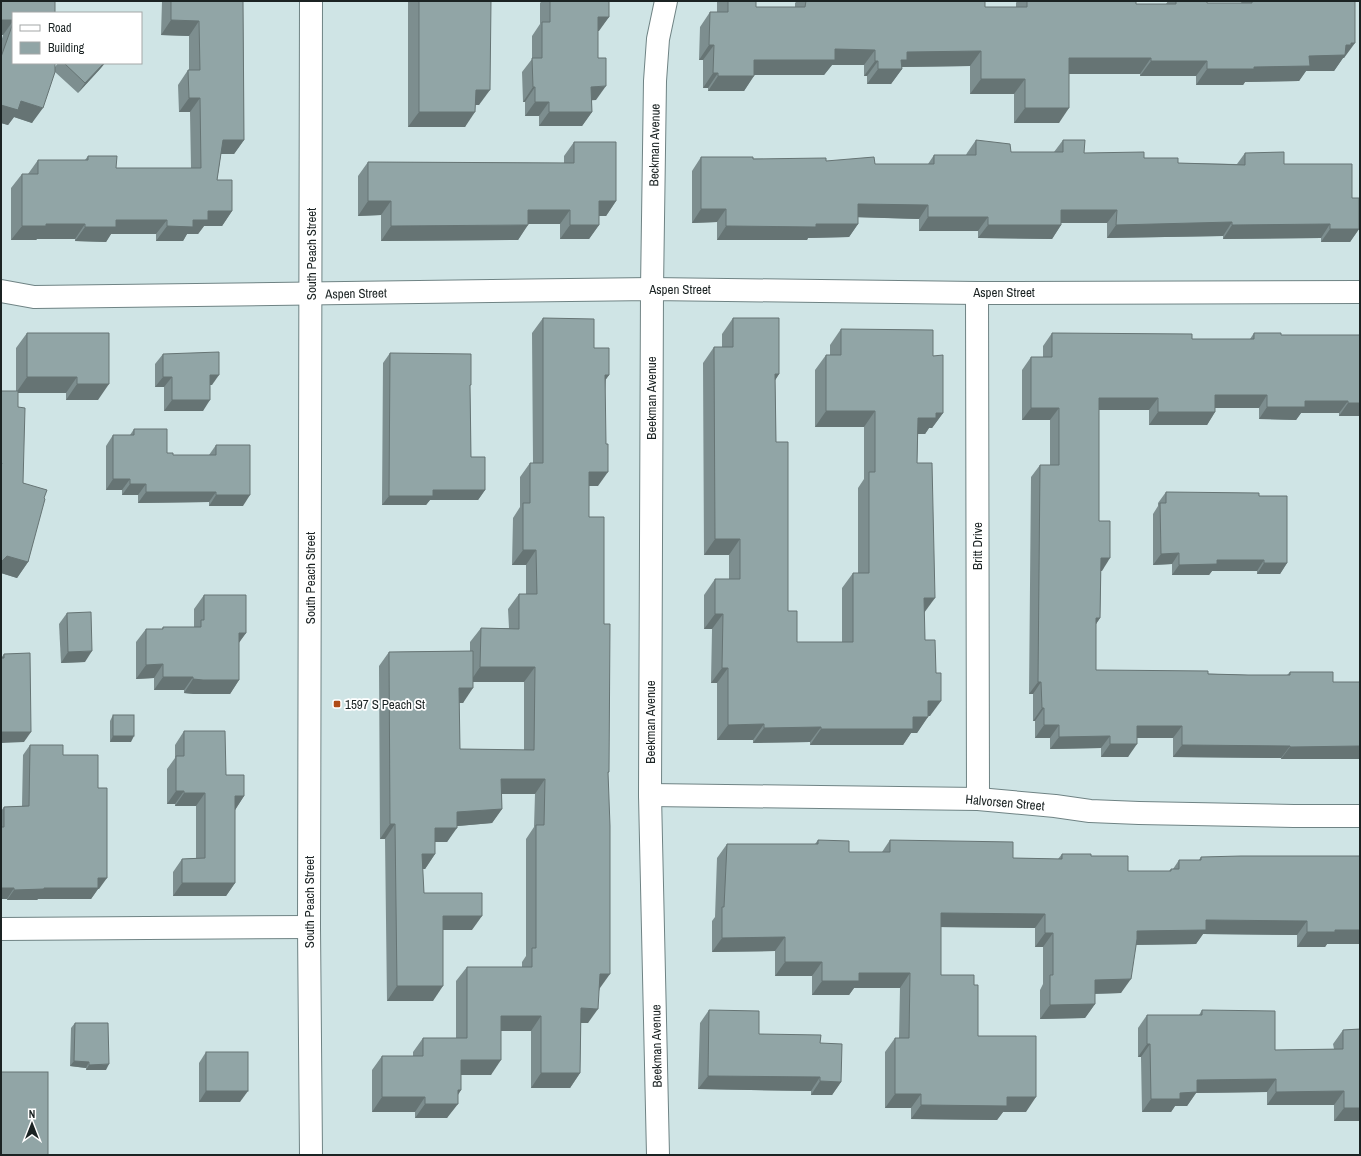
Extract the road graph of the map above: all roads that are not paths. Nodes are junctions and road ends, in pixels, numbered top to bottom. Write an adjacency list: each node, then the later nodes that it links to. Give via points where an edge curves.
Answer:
1 (311, 1): 7 (street, South Peach Street)
2 (666, 1): 3 (street, Beckman Avenue, via 658,39 655,81)
3 (652, 289): 5 (street, Aspen Street); 7 (street, Aspen Street); 8 (street, Beekman Avenue)
4 (1, 291): 7 (street, Aspen Street, via 34,297)
5 (976, 292): 6 (street, Aspen Street); 9 (street, Britt Drive)
6 (1360, 292)
7 (311, 294): 11 (street, South Peach Street)
8 (650, 795): 9 (street, Halvorsen Street); 14 (street, Beekman Avenue)
9 (978, 799): 10 (street, Halvorsen Street, via 1090,811)
10 (1360, 816)
11 (309, 928): 12 (street); 13 (street, South Peach Street)
12 (1, 929)
13 (311, 1155)
14 (658, 1155)

